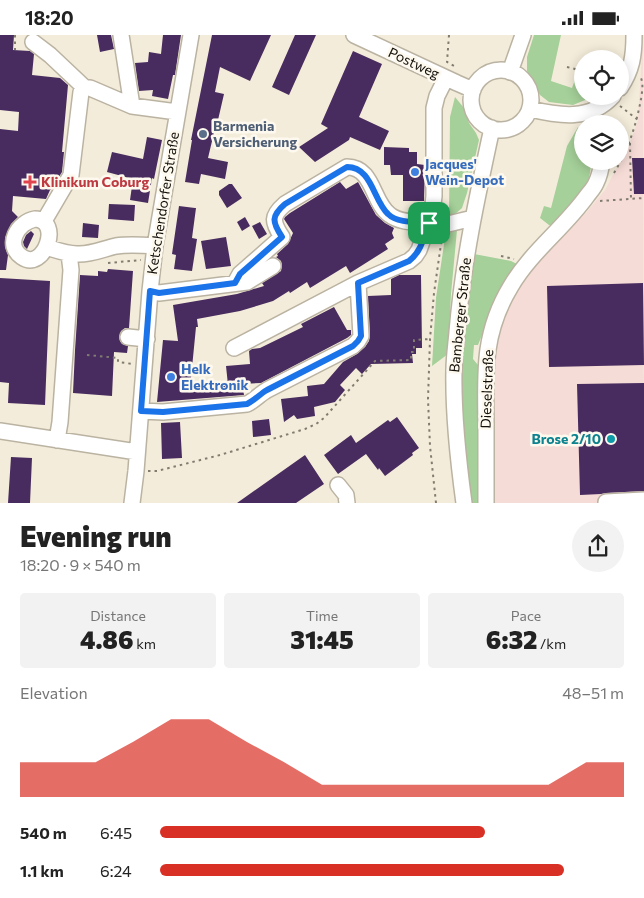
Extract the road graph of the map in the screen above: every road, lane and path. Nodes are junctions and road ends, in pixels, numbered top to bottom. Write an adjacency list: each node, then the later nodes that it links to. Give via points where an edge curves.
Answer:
1 (15, 35): 9 (path)
2 (121, 35): 20 (street)
3 (191, 35): 22 (street, Ketschendorfer Straße)
4 (354, 35): 15 (street, Postweg)
5 (450, 35): 15 (path, via 447,62 460,75)
6 (523, 35): 13 (street)
7 (634, 35): 10 (street)
8 (33, 43): 16 (street)
9 (15, 50)
10 (632, 63): 14 (street); 25 (path, via 642,80)
11 (567, 67): 12 (path)
12 (574, 69)
13 (510, 71): 17 (street, via 488,73); 21 (street, via 528,86)
14 (629, 72)
15 (452, 81): 17 (street, Postweg); 35 (street, via 437,96 434,108 434,196)
16 (85, 88): 20 (street, Ketschendorfer Straße); 34 (street, via 81,92 72,175)
17 (473, 90): 26 (street, via 474,113 482,123)
18 (603, 105): 24 (street)
19 (625, 105): 25 (path)
20 (132, 106): 22 (street, Ketschendorfer Straße)
21 (530, 109): 23 (street); 26 (street, via 515,127 504,130)
22 (177, 112): 37 (street, Ketschendorfer Straße)
23 (577, 115)
24 (595, 115)
25 (638, 120): 27 (path)
26 (492, 128): 33 (street, Bamberger Straße)
27 (630, 143): 29 (path); 31 (path)
28 (600, 170): 63 (street, Dieselstraße, via 596,183 579,207 529,260 511,285 496,315 486,360)
29 (611, 177)
30 (644, 198): 31 (path)
31 (631, 199): 32 (path)
32 (593, 201)
33 (473, 218): 36 (street); 62 (street, Bamberger Straße, via 463,273 454,368 457,443)
34 (44, 221): 38 (street, via 49,228); 38 (street, via 35,219 21,226 15,234 14,247 27,259 40,256)
35 (428, 225): 36 (street); 43 (street, via 388,215 365,174 347,167 277,211 275,227 282,237 240,274); 44 (street, via 416,256)
36 (444, 225): 48 (path)
37 (155, 246): 39 (street, via 132,245); 45 (street, Ketschendorfer Straße)
38 (46, 247): 39 (street)
39 (69, 254): 54 (street, via 71,270)
40 (501, 256): 41 (path)
41 (512, 259)
42 (273, 266): 43 (street, via 247,282)
43 (235, 283): 45 (street, via 159,293)
44 (358, 283): 49 (street); 52 (street, via 361,336 353,346 261,393 247,404)
45 (150, 291): 47 (street, Ketschendorfer Straße)
46 (128, 337): 47 (street)
47 (147, 339): 51 (street, Ketschendorfer Straße)
48 (430, 339): 56 (path, via 414,339 411,361 375,361 324,419 305,429 158,471); 61 (path, via 428,399)
49 (234, 348)
50 (87, 355): 51 (path, via 118,358 118,363)
51 (145, 366): 52 (street, Ketschendorfer Straße)
52 (141, 411): 55 (street, Ketschendorfer Straße)
53 (1, 434): 54 (street)
54 (57, 439): 55 (street)
55 (138, 452): 56 (street, Ketschendorfer Straße)
56 (136, 471): 59 (street, Ketschendorfer Straße)
57 (338, 485): 60 (street, via 346,495)
58 (644, 500): 64 (street)
59 (132, 503)
60 (346, 503)
61 (436, 503)
62 (464, 503)
63 (486, 503)
64 (606, 503)

